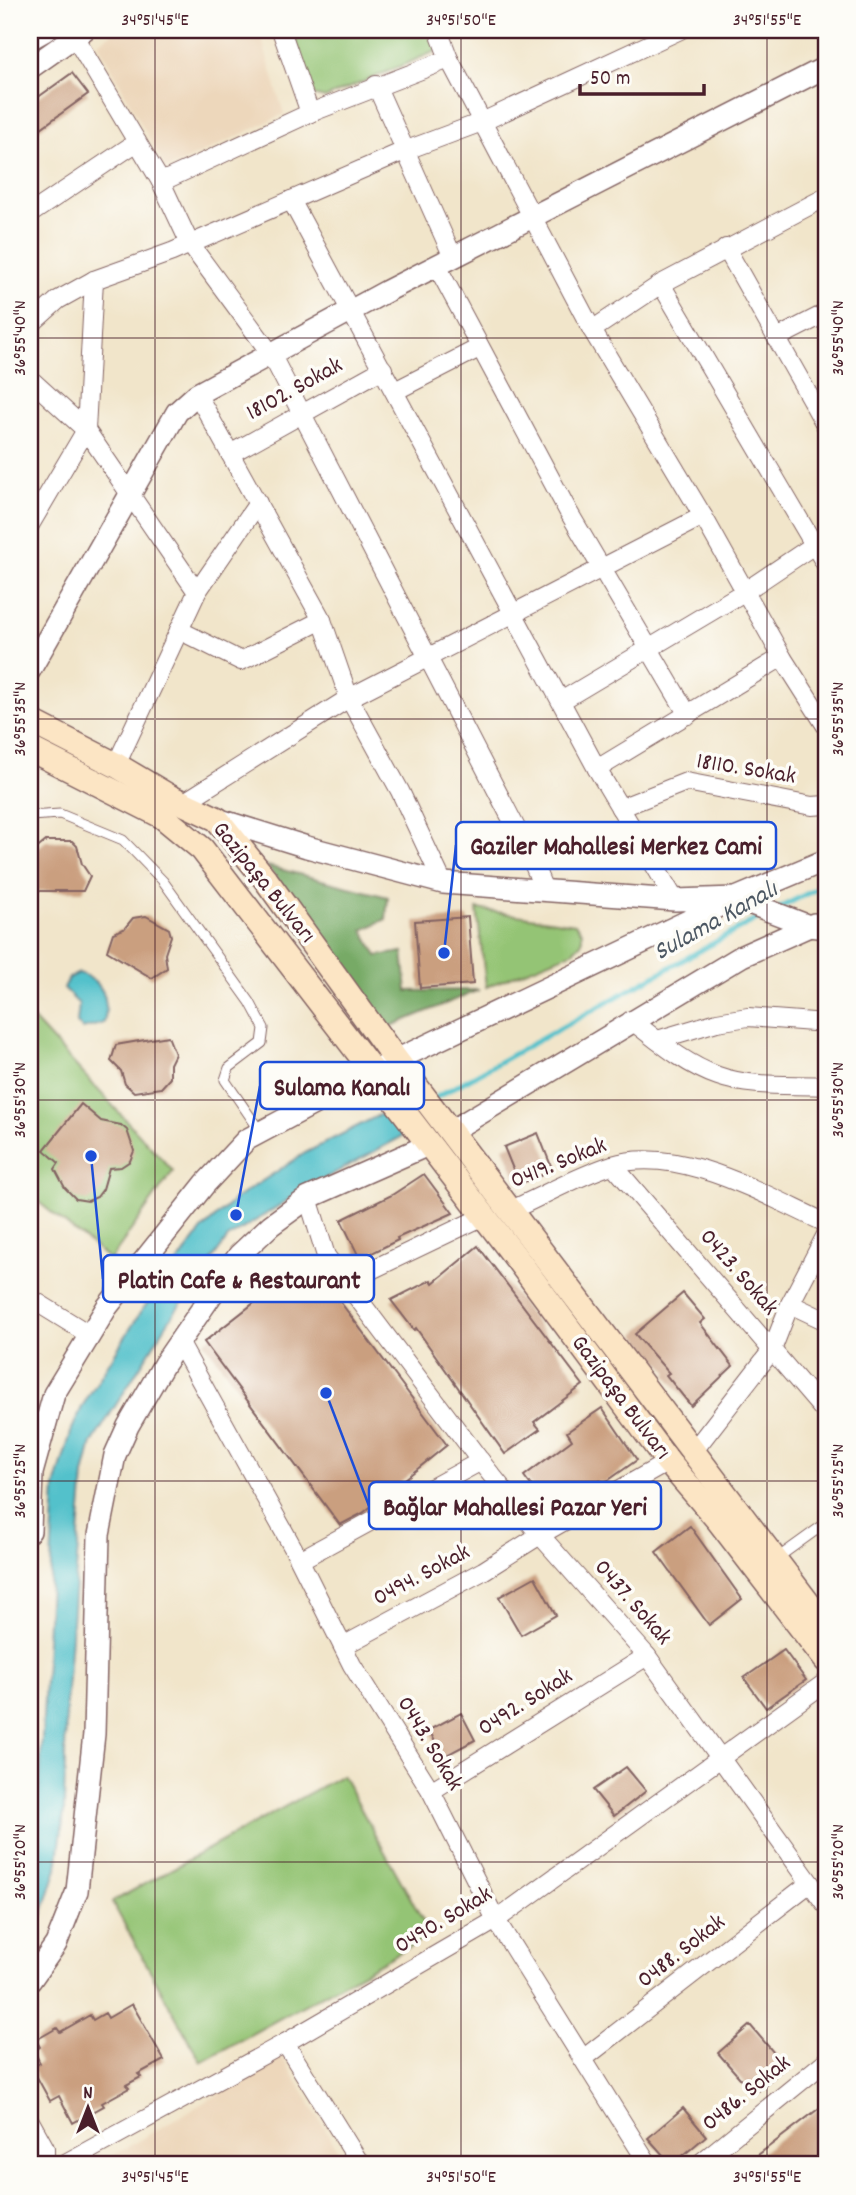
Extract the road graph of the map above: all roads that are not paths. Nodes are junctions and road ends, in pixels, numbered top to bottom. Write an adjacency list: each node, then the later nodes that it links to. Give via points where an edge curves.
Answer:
1 (45, 30): 6 (street)
2 (281, 30): 11 (street)
3 (438, 30): 7 (street)
4 (680, 30): 12 (street)
5 (79, 33): 9 (street); 13 (street)
6 (30, 39)
7 (449, 59): 10 (street); 12 (street)
8 (826, 67): 19 (street)
9 (30, 68)
10 (376, 85): 11 (street); 14 (street)
11 (310, 113): 15 (street)
12 (482, 122): 14 (street); 19 (street)
13 (137, 142): 15 (street); 18 (street)
14 (404, 151): 17 (street); 22 (street)
15 (161, 182): 20 (street)
16 (826, 197): 21 (street)
17 (291, 200): 20 (street); 25 (street)
18 (30, 214)
19 (531, 216): 22 (street); 28 (street)
20 (190, 244): 23 (street); 31 (street)
21 (726, 248): 24 (street); 29 (street)
22 (445, 261): 25 (street); 30 (street)
23 (94, 280): 27 (street, via 58,300); 38 (street)
24 (661, 284): 28 (street); 44 (street)
25 (352, 310): 31 (street); 32 (street)
26 (826, 313): 29 (street)
27 (30, 325)
28 (592, 331): 42 (street)
29 (777, 338): 37 (street)
30 (479, 348): 34 (street); 46 (street)
31 (271, 354): 35 (street); 36 (street)
32 (383, 369): 34 (street); 36 (street, 18102. Sokak)
33 (30, 379): 38 (street)
34 (395, 391): 49 (street)
35 (197, 394): 39 (street); 40 (street, via 177,412)
36 (302, 414): 39 (street, 18102. Sokak); 54 (street)
37 (826, 426)
38 (86, 430): 40 (street); 43 (street)
39 (230, 454): 41 (street)
40 (130, 497): 47 (street); 55 (street)
41 (258, 503): 47 (street); 50 (street)
42 (703, 516): 46 (street); 48 (street)
43 (30, 525)
44 (820, 541): 45 (street); 48 (street)
45 (826, 565)
46 (599, 567): 49 (street); 52 (street)
47 (197, 592): 51 (street)
48 (744, 592): 52 (street); 53 (street)
49 (512, 612): 54 (street); 57 (street)
50 (322, 620): 51 (street, via 241,661); 56 (street)
51 (179, 631): 62 (street)
52 (648, 649): 57 (street); 58 (street)
53 (782, 657): 58 (street); 60 (street)
54 (428, 659): 56 (street); 71 (street)
55 (30, 670)
56 (349, 698): 64 (street); 70 (street)
57 (561, 701): 63 (street)
58 (688, 715): 63 (street)
59 (30, 721): 62 (main road, Gazipaşa Bulvarı)
60 (826, 726)
61 (30, 750): 78 (main road, Gazipaşa Bulvarı, via 162,816 202,849)
62 (116, 765): 64 (main road, Gazipaşa Bulvarı)
63 (597, 769): 66 (street)
64 (183, 803): 68 (main road, Gazipaşa Bulvarı)
65 (826, 805): 66 (street, 18110. Sokak, via 686,782)
66 (620, 808): 73 (street)
67 (30, 816): 81 (lane, via 60,814 123,840 163,881 264,1028 262,1043 229,1068 225,1080)
68 (217, 819): 70 (street); 78 (main road, Gazipaşa Bulvarı, via 266,880)
69 (826, 860): 72 (street)
70 (443, 883): 71 (street)
71 (544, 890): 73 (street)
72 (736, 898): 73 (street); 74 (street); 78 (street)
73 (675, 900)
74 (820, 924): 75 (street, via 742,956)
75 (631, 1020): 77 (street); 80 (street)
76 (826, 1023): 77 (street, via 748,1017)
77 (657, 1040): 79 (street, via 697,1067 734,1081)
78 (386, 1066): 80 (main road, Gazipaşa Bulvarı, via 412,1080); 81 (street); 82 (main road, Gazipaşa Bulvarı, via 394,1099)
79 (826, 1086)
80 (451, 1131): 85 (main road, Gazipaşa Bulvarı)
81 (261, 1132): 93 (street, via 246,1140 205,1184)
82 (423, 1138): 84 (street); 86 (main road, Gazipaşa Bulvarı)
83 (613, 1165): 85 (street, 0419. Sokak); 87 (street, 0419. Sokak, via 647,1161 696,1167); 95 (street, 0423. Sokak)
84 (307, 1198): 89 (street, 0437. Sokak, via 327,1256); 94 (street, via 239,1255)
85 (509, 1211): 97 (main road, Gazipaşa Bulvarı)
86 (482, 1217): 89 (street); 99 (main road, Gazipaşa Bulvarı)
87 (826, 1223)
88 (826, 1236): 91 (street)
89 (346, 1282): 98 (street, 0437. Sokak)
90 (30, 1298): 93 (street)
91 (790, 1304): 92 (street); 95 (street)
92 (826, 1321)
93 (90, 1335): 101 (street, via 54,1394 32,1473)
94 (178, 1342): 103 (street, 0443. Sokak); 115 (street, via 115,1455 99,1535 94,1734 79,1879 56,1944)
95 (772, 1350): 96 (street, 0423. Sokak); 97 (street)
96 (826, 1413)
97 (692, 1453): 104 (main road, Gazipaşa Bulvarı)
98 (481, 1461): 102 (street, 0437. Sokak); 103 (street)
99 (668, 1462): 102 (street, 0494. Sokak); 108 (main road, Gazipaşa Bulvarı)
100 (826, 1523): 104 (lane)
101 (30, 1531)
102 (540, 1535): 106 (street, 0494. Sokak); 107 (street, 0437. Sokak)
103 (300, 1560): 106 (street, 0443. Sokak)
104 (774, 1560): 105 (main road, Gazipaşa Bulvarı)
105 (826, 1627)
106 (343, 1646): 111 (street, 0443. Sokak)
107 (648, 1656): 110 (street, 0437. Sokak); 111 (street, 0492. Sokak)
108 (826, 1660)
109 (826, 1682): 110 (street, 0490. Sokak)
110 (721, 1759): 112 (street, 0437. Sokak); 114 (street, 0490. Sokak)
111 (431, 1791): 114 (street, 0443. Sokak)
112 (810, 1883): 113 (street, 0437. Sokak); 117 (street, 0488. Sokak)
113 (826, 1905)
114 (496, 1920): 116 (street, 0490. Sokak); 117 (street, 0443. Sokak)
115 (30, 1981)
116 (285, 2043): 121 (street, 0490. Sokak); 122 (street)
117 (583, 2059): 123 (street, 0443. Sokak)
118 (826, 2061): 124 (street, 0486. Sokak)
119 (30, 2121): 120 (street, via 45,2148)
120 (45, 2165)
121 (62, 2165)
122 (361, 2165)
123 (649, 2165)
124 (698, 2165)

